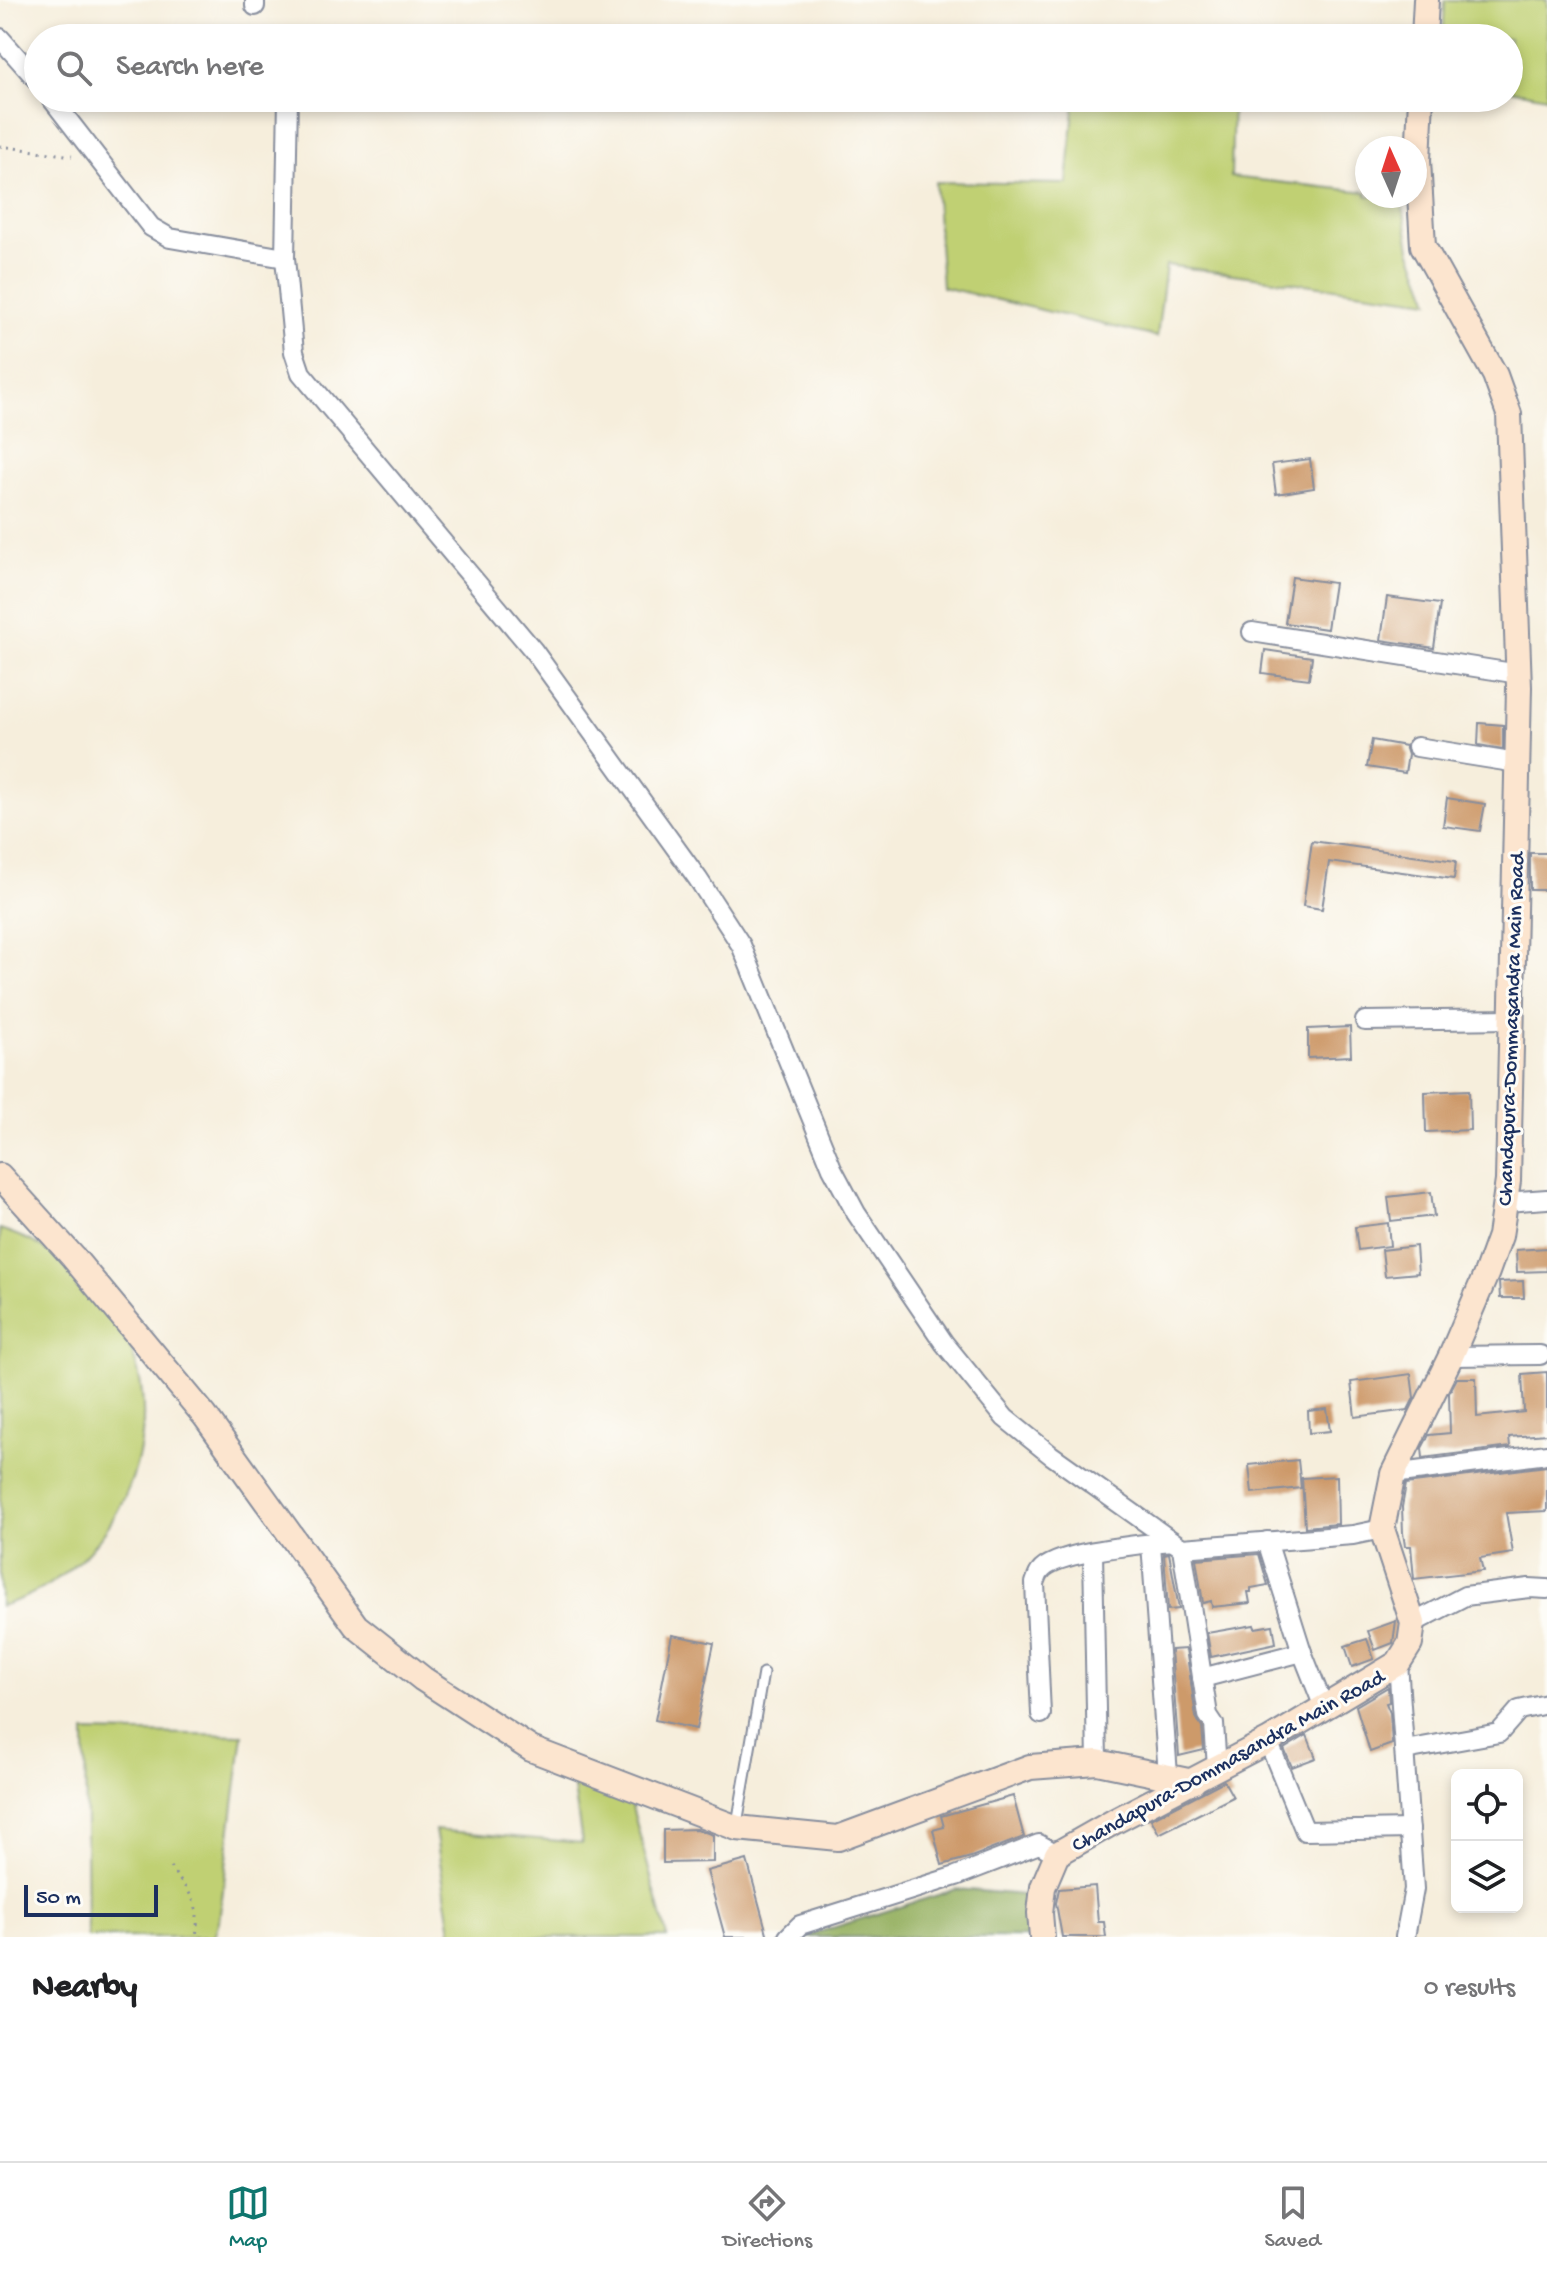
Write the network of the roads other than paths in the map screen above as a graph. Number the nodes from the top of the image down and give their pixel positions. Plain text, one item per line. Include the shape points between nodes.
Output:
1 (1426, 0) edge
2 (1425, 24) edge
3 (0, 38) edge
4 (24, 65) edge
5 (62, 112) edge
6 (288, 112) edge
7 (1420, 112) edge
8 (285, 258) junction
9 (1252, 632) dead end
10 (1519, 674) junction
11 (1417, 747) dead end
12 (1517, 763) junction
13 (1511, 1019) junction
14 (1365, 1021) dead end
15 (0, 1176) edge
16 (1547, 1199) edge
17 (1505, 1202) junction
18 (1540, 1355) dead end
19 (1451, 1356) junction
20 (1547, 1454) edge
21 (1393, 1474) junction
22 (1382, 1529) junction
23 (1267, 1541) junction
24 (1151, 1544) junction
25 (1177, 1545) junction
26 (1093, 1552) junction
27 (1547, 1589) edge
28 (1413, 1623) junction
29 (1302, 1652) junction
30 (1398, 1663) junction
31 (763, 1673) dead end
32 (1202, 1678) junction
33 (1547, 1704) edge
34 (1323, 1705) junction
35 (1041, 1714) dead end
36 (1268, 1741) junction
37 (1405, 1750) junction
38 (1097, 1762) junction
39 (1217, 1768) junction
40 (1168, 1775) junction
41 (1193, 1782) junction
42 (737, 1828) junction
43 (1410, 1829) junction
44 (1057, 1854) junction
45 (1400, 1936) edge
46 (788, 1937) edge
47 (1042, 1937) edge

1 - 2 main road
3 - 4 street
5 - 8 street via 151,227 170,238
6 - 8 street
7 - 10 main road, Chandapura-Dommasandra Main Road via 1423,246 1495,375 1509,414
8 - 25 street via 294,352 301,373 533,650 698,879 741,945 832,1168 856,1213 944,1343 1005,1418
9 - 10 street
10 - 12 main road, Chandapura-Dommasandra Main Road
11 - 12 street
12 - 13 main road, Chandapura-Dommasandra Main Road
13 - 14 street
13 - 17 main road, Chandapura-Dommasandra Main Road
15 - 42 main road via 205,1416 356,1626 423,1679 531,1749
16 - 17 street
17 - 19 main road, Chandapura-Dommasandra Main Road via 1496,1248
18 - 19 street
19 - 21 main road, Chandapura-Dommasandra Main Road
20 - 21 street
21 - 22 main road, Chandapura-Dommasandra Main Road
22 - 23 street
22 - 28 main road, Chandapura-Dommasandra Main Road
23 - 25 street
23 - 29 street
24 - 25 street
24 - 26 street
24 - 40 street
25 - 32 street
26 - 35 street via 1051,1563 1035,1583
26 - 38 street
27 - 28 street via 1465,1596
28 - 30 main road, Chandapura-Dommasandra Main Road via 1410,1644
29 - 32 street
29 - 34 street
30 - 34 main road, Chandapura-Dommasandra Main Road
30 - 37 street
31 - 42 lane
32 - 39 street via 1214,1724
33 - 37 street via 1519,1710 1499,1733
34 - 36 main road, Chandapura-Dommasandra Main Road
36 - 39 main road, Chandapura-Dommasandra Main Road
36 - 43 street via 1305,1831
37 - 43 street
38 - 40 main road
38 - 42 main road via 1030,1767 838,1838
39 - 41 main road, Chandapura-Dommasandra Main Road
40 - 41 main road
41 - 44 main road, Chandapura-Dommasandra Main Road
43 - 45 street via 1414,1889
44 - 46 street via 1039,1844 800,1925
44 - 47 main road, Chandapura-Dommasandra Main Road via 1043,1887

